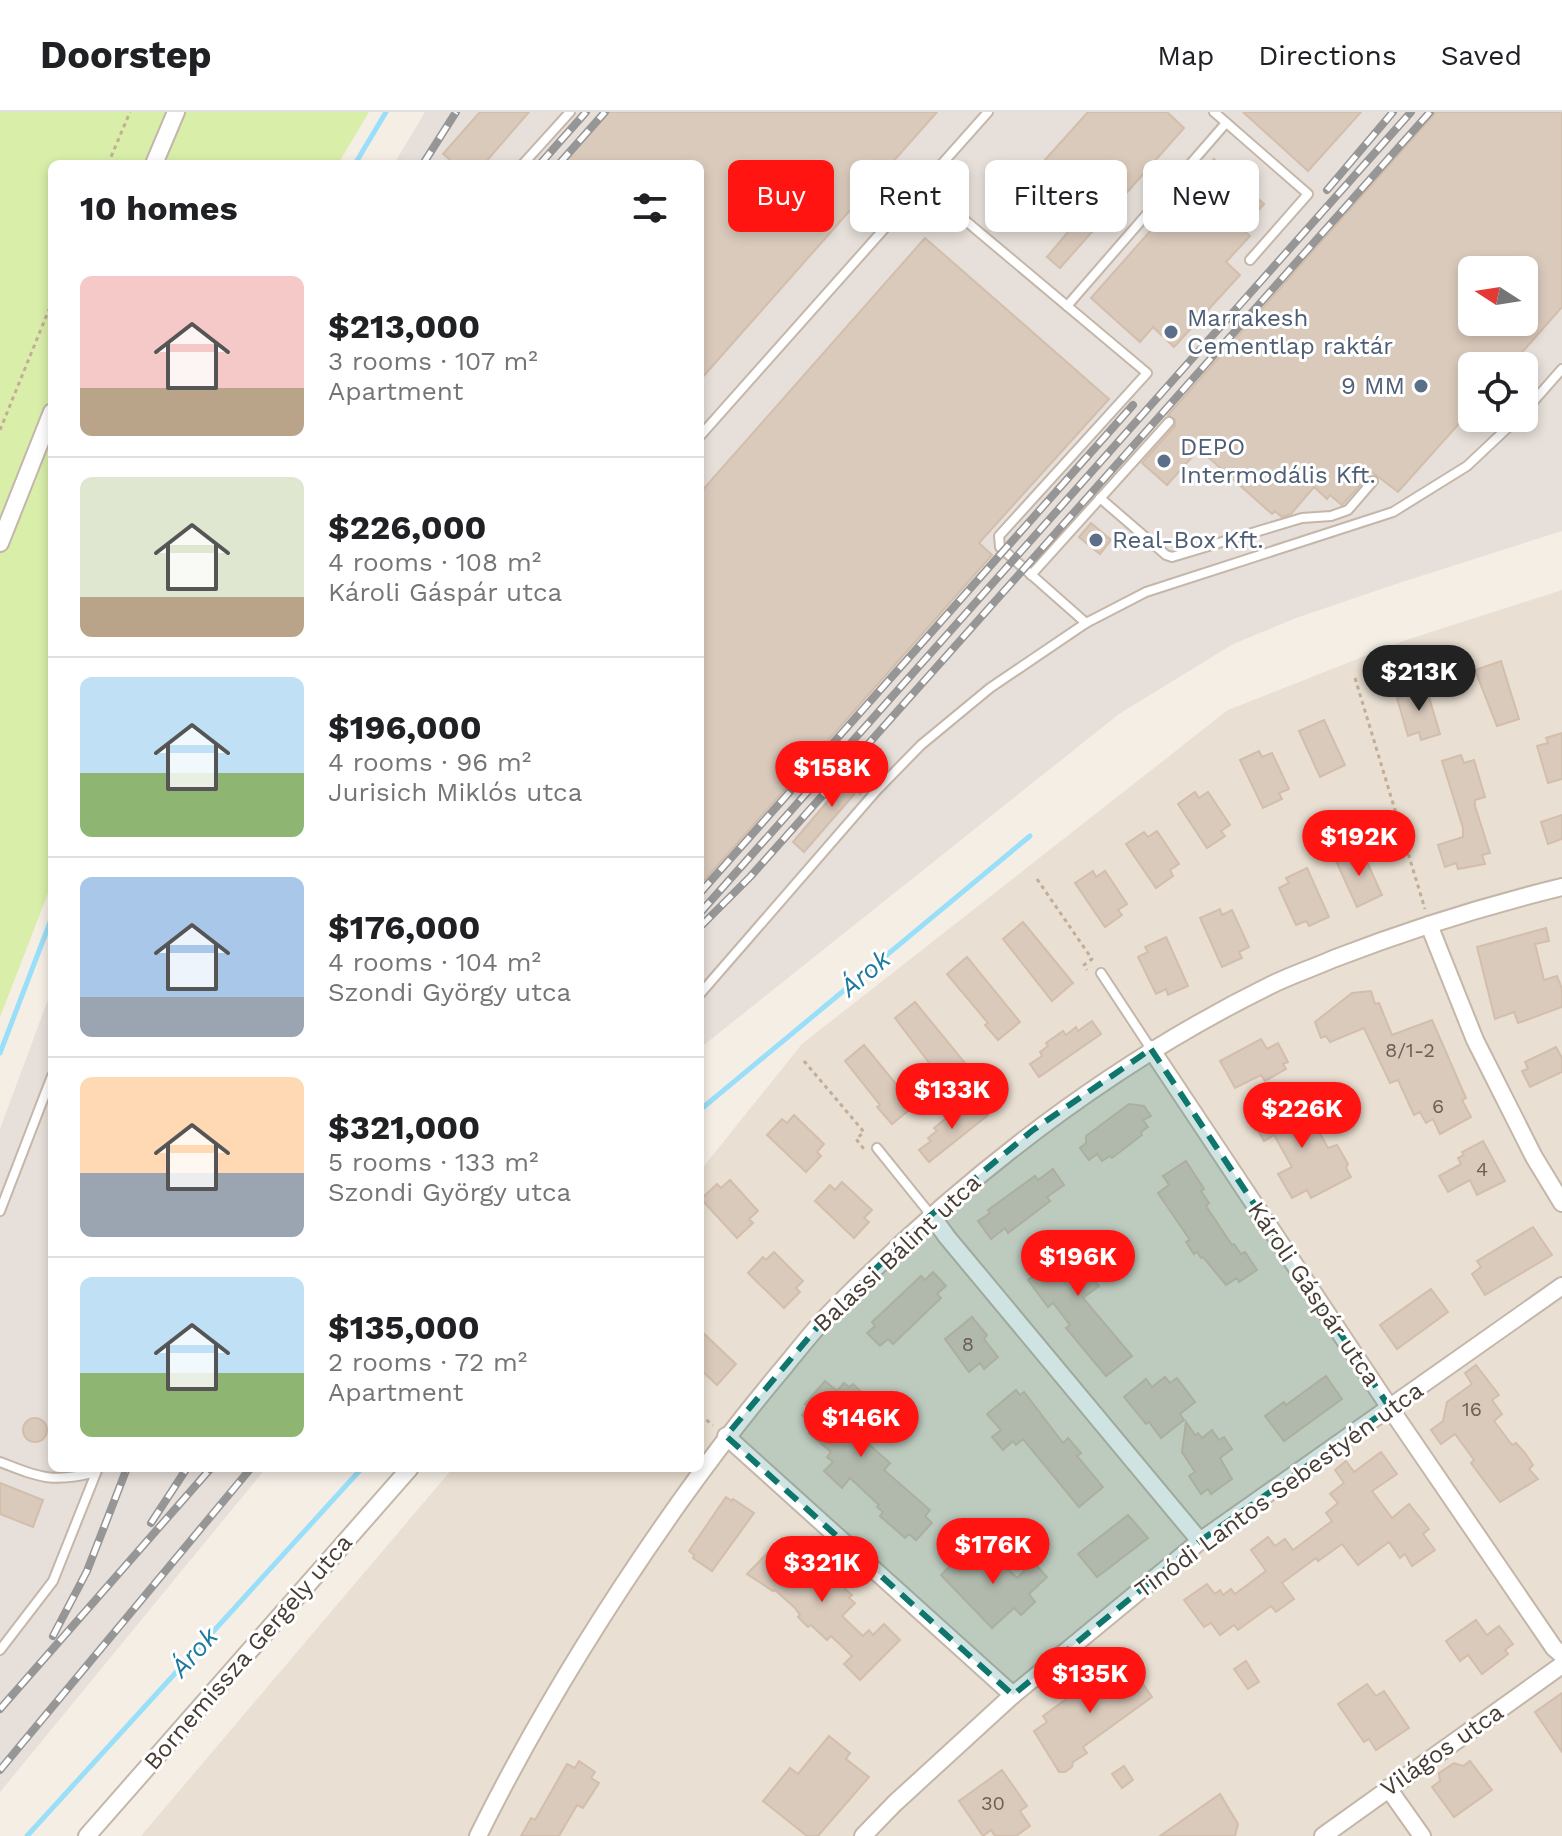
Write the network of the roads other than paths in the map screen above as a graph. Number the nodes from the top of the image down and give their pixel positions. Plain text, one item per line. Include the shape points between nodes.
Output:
1 (176, 112) edge
2 (570, 112) edge
3 (988, 112) edge
4 (1214, 112) edge
5 (1226, 123) junction
6 (156, 160) edge
7 (527, 160) edge
8 (945, 160) edge
9 (969, 224) edge
10 (881, 232) edge
11 (1250, 260) dead end
12 (1067, 306) junction
13 (1562, 369) edge
14 (1538, 396) edge
15 (48, 422) edge
16 (1169, 422) dead end
17 (704, 431) edge
18 (1503, 432) edge
19 (1373, 481) dead end
20 (1100, 498) junction
21 (0, 543) edge
22 (1031, 575) junction
23 (1086, 623) junction
24 (1562, 887) edge
25 (1429, 925) junction
26 (1101, 973) dead end
27 (704, 989) edge
28 (1151, 1049) junction
29 (48, 1086) edge
30 (877, 1148) dead end
31 (1562, 1203) edge
32 (0, 1211) edge
33 (931, 1215) junction
34 (1562, 1286) edge
35 (1390, 1408) junction
36 (726, 1436) junction
37 (0, 1462) edge
38 (704, 1467) edge
39 (91, 1472) edge
40 (96, 1472) edge
41 (406, 1472) edge
42 (701, 1472) edge
43 (1200, 1541) junction
44 (0, 1650) edge
45 (1562, 1655) edge
46 (1562, 1665) edge
47 (1013, 1695) junction
48 (1388, 1788) junction
49 (87, 1836) edge
50 (478, 1836) edge
51 (863, 1836) edge
52 (1323, 1836) edge
53 (1422, 1836) edge

1 - 6 street
2 - 7 lane
3 - 8 lane
4 - 5 lane
5 - 11 lane via 1308,194
5 - 12 lane
9 - 12 lane
10 - 17 lane
12 - 22 lane via 1147,373 999,536 1000,547
13 - 14 lane
15 - 21 street
16 - 20 lane
18 - 23 lane via 1467,466 1393,512 1146,592
19 - 20 lane via 1348,510 1302,518 1172,557
20 - 22 lane
22 - 23 lane
23 - 27 lane via 990,688 921,745
24 - 25 street, Balassi Bálint utca
25 - 28 street, Balassi Bálint utca via 1274,983
25 - 31 street via 1475,1040
26 - 28 lane
28 - 33 street, Balassi Bálint utca via 1033,1130
28 - 35 street, Károli Gáspár utca
29 - 32 lane
30 - 33 lane
33 - 36 street, Balassi Bálint utca via 826,1317
33 - 43 street
34 - 35 street, Tinódi Lantos Sebestyén utca
35 - 43 street, Tinódi Lantos Sebestyén utca
35 - 45 street, Károli Gáspár utca
36 - 38 street, Balassi Bálint utca
36 - 47 street
37 - 39 lane via 42,1478 66,1480
40 - 44 lane via 53,1581
41 - 49 street, Bornemissza Gergely utca
42 - 50 street, Balassi Bálint utca via 616,1593 516,1759
43 - 47 street, Tinódi Lantos Sebestyén utca
46 - 48 street, Világos utca
47 - 51 street, Tinódi Lantos Sebestyén utca
48 - 52 street, Világos utca
48 - 53 street

